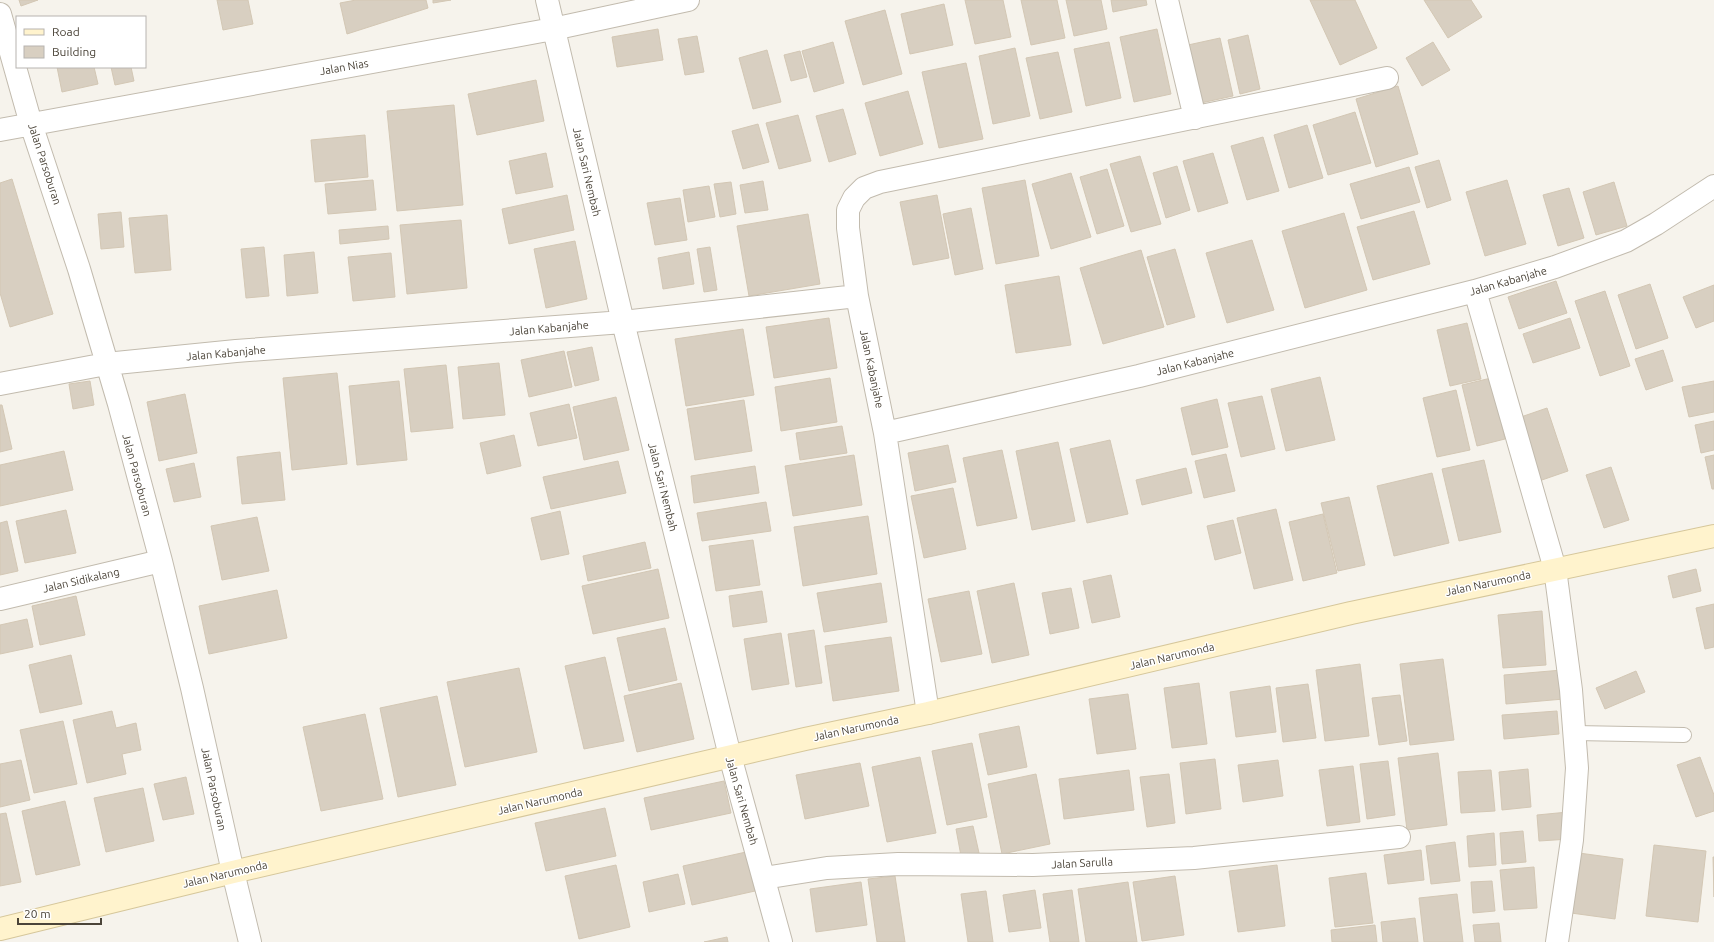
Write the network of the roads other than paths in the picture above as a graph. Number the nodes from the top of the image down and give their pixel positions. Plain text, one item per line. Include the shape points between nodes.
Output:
1 (547, 0) edge
2 (688, 0) edge
3 (1167, 0) edge
4 (0, 14) edge
5 (553, 29) junction
6 (1387, 78) dead end
7 (1195, 118) junction
8 (31, 124) junction
9 (0, 130) edge
10 (1714, 186) edge
11 (1475, 291) junction
12 (857, 296) junction
13 (623, 322) junction
14 (106, 364) junction
15 (0, 384) edge
16 (885, 434) junction
17 (1714, 536) edge
18 (161, 561) junction
19 (1555, 569) junction
20 (0, 599) edge
21 (928, 713) junction
22 (1575, 733) junction
23 (1684, 735) dead end
24 (730, 756) junction
25 (1399, 837) dead end
26 (232, 872) junction
27 (764, 878) junction
28 (0, 929) edge
29 (250, 942) edge
30 (781, 942) edge
31 (1557, 942) edge

1 - 5 street, Jalan Sari Nembah
2 - 5 street, Jalan Nias
3 - 7 street
4 - 8 street, Jalan Parsoburan
5 - 8 street, Jalan Nias
5 - 13 street, Jalan Sari Nembah
6 - 7 street
7 - 12 street via 880,182 864,188 854,198 848,210
8 - 9 street, Jalan Nias
8 - 14 street, Jalan Parsoburan via 79,269
10 - 11 street, Jalan Kabanjahe via 1626,241 1555,267
11 - 16 street, Jalan Kabanjahe via 1139,376
11 - 19 street
12 - 13 street, Jalan Kabanjahe
12 - 16 street, Jalan Kabanjahe
13 - 14 street, Jalan Kabanjahe via 236,351
13 - 24 street, Jalan Sari Nembah
14 - 15 street, Jalan Kabanjahe
14 - 18 street, Jalan Parsoburan
16 - 21 street
17 - 19 street, Jalan Narumonda
18 - 20 street, Jalan Sidikalang
18 - 26 street, Jalan Parsoburan
19 - 21 street, Jalan Narumonda via 1351,613
19 - 22 street
21 - 24 street, Jalan Narumonda
22 - 23 lane
22 - 31 street via 1577,768 1572,840
24 - 26 street, Jalan Narumonda
24 - 27 street, Jalan Sari Nembah
25 - 27 street, Jalan Sarulla via 1194,858 1033,866 898,864 827,868
26 - 28 street, Jalan Narumonda
26 - 29 street, Jalan Parsoburan
27 - 30 street, Jalan Sari Nembah

